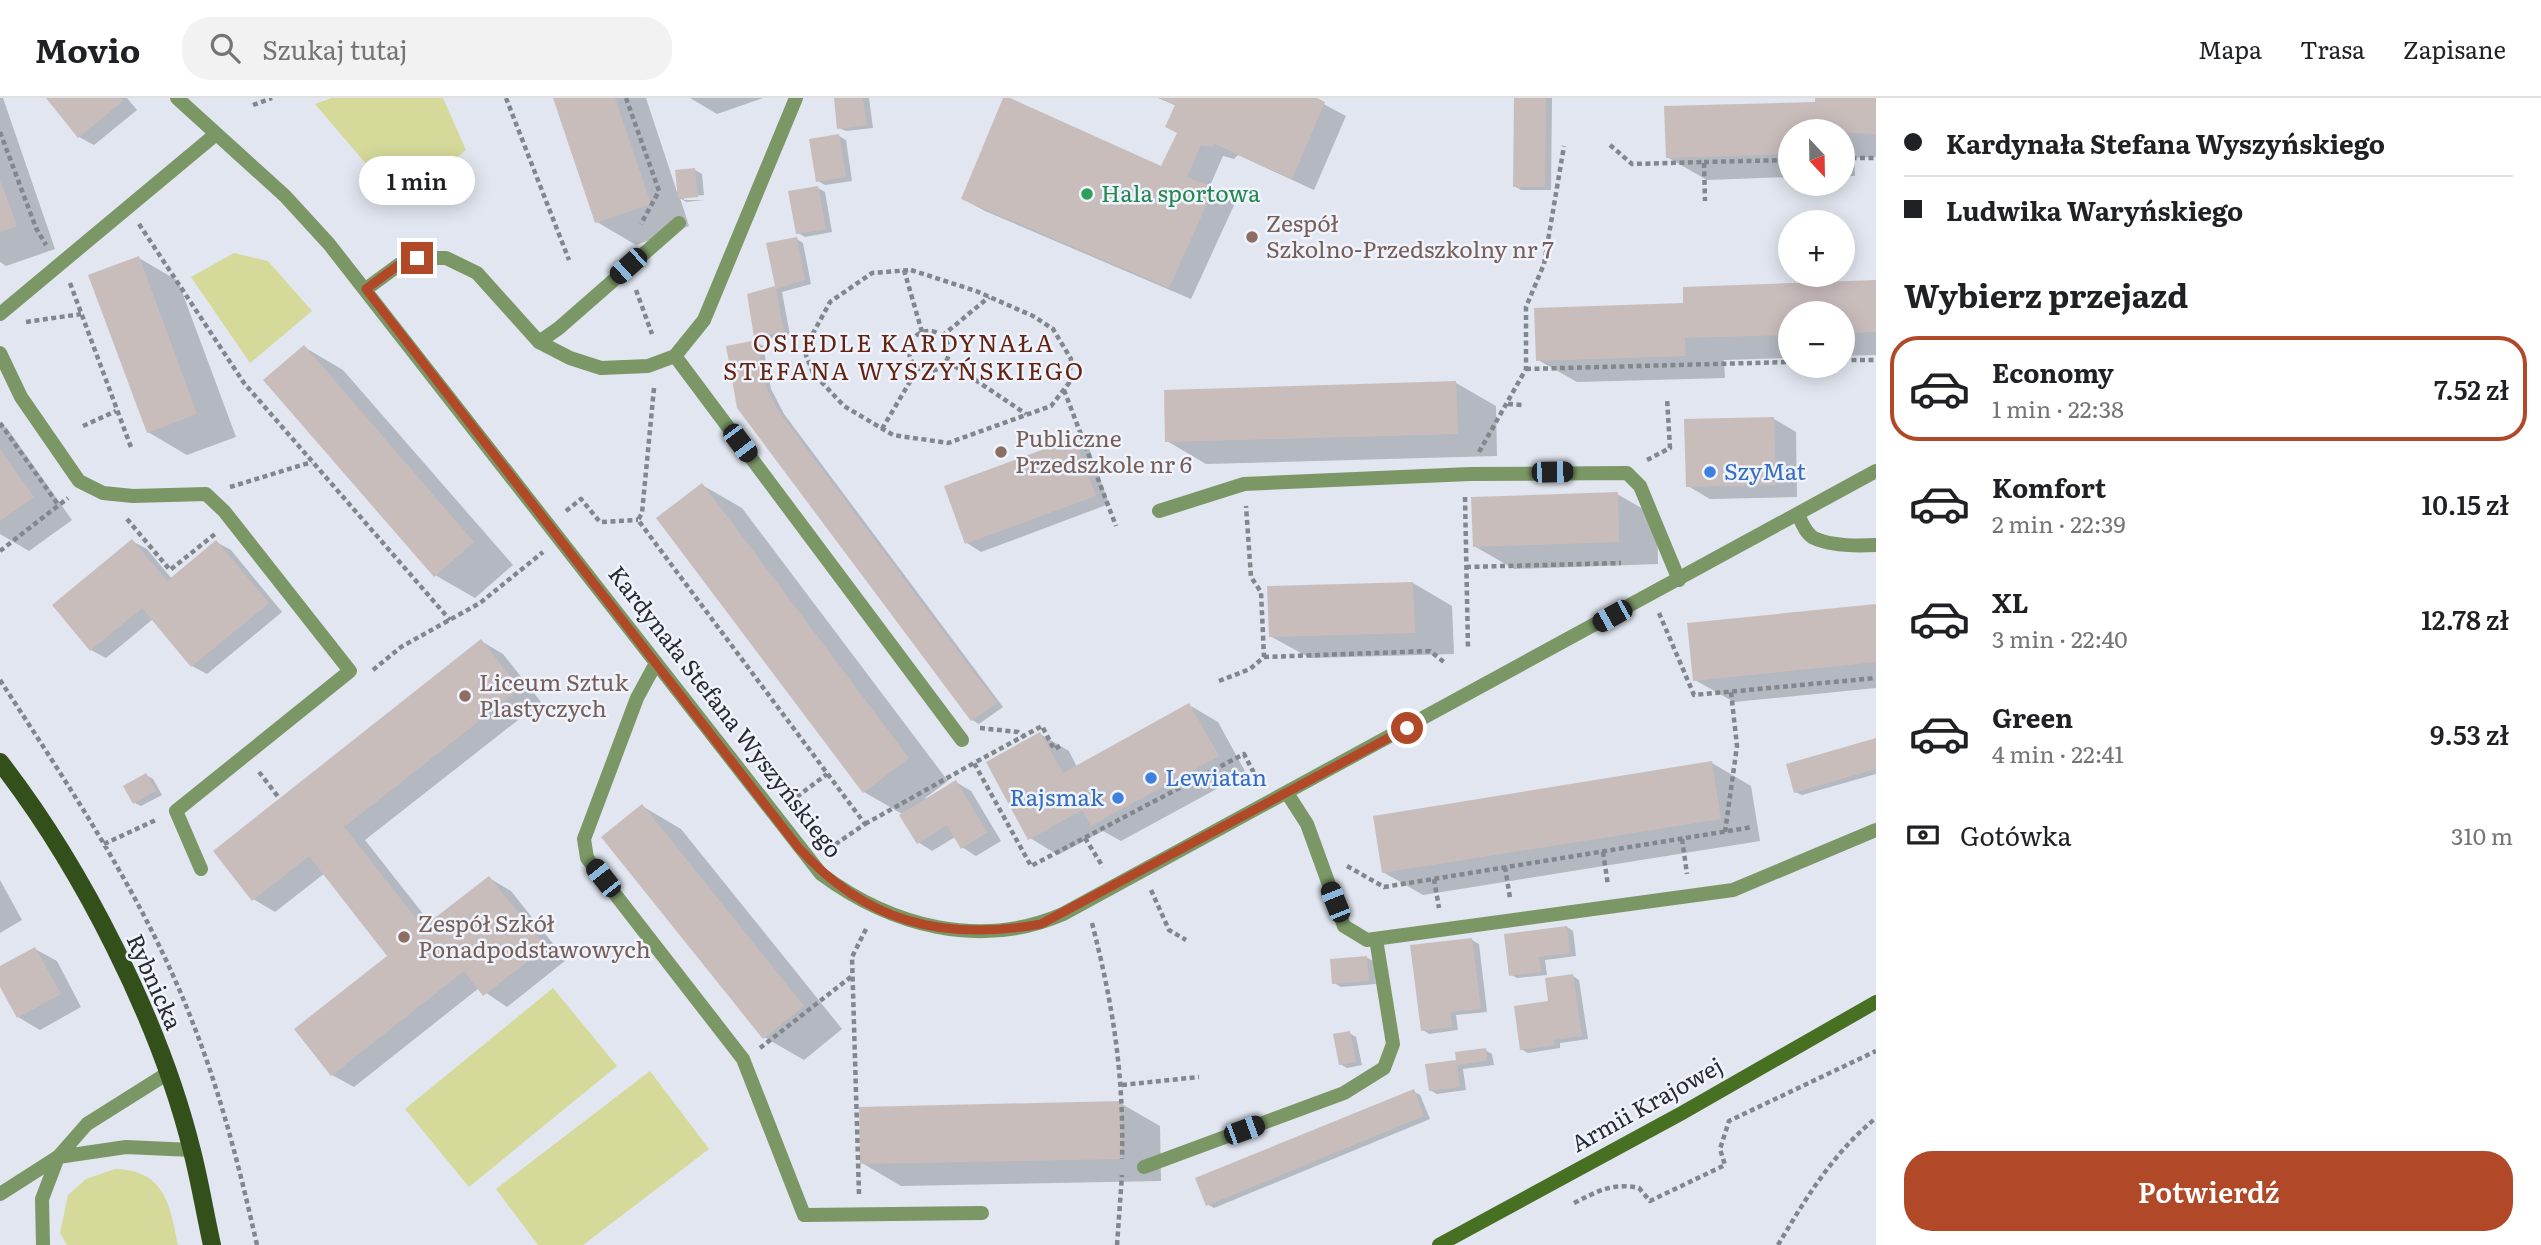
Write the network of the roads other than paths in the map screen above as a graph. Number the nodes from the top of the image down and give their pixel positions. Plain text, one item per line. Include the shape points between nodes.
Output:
1 (177, 98) edge
2 (796, 98) edge
3 (216, 134) junction
4 (678, 223) dead end
5 (366, 289) junction
6 (0, 314) edge
7 (539, 342) junction
8 (0, 353) edge
9 (675, 356) junction
10 (1876, 471) edge
11 (1159, 511) dead end
12 (1798, 515) junction
13 (1876, 545) edge
14 (1679, 580) junction
15 (656, 663) junction
16 (962, 740) dead end
17 (0, 762) edge
18 (1287, 793) junction
19 (1876, 830) edge
20 (201, 869) dead end
21 (1376, 939) junction
22 (1876, 1002) edge
23 (168, 1073) junction
24 (192, 1150) junction
25 (58, 1157) junction
26 (1144, 1167) dead end
27 (0, 1194) edge
28 (982, 1213) dead end
29 (43, 1245) edge
30 (212, 1245) edge
31 (1439, 1245) edge

1 - 3 street, Kardynała Stefana Wyszyńskiego
2 - 9 street via 704,320
3 - 5 street, Kardynała Stefana Wyszyńskiego via 285,196
3 - 6 street
4 - 7 street
5 - 7 street via 400,264 417,258 446,258 477,272
5 - 15 street, Kardynała Stefana Wyszyńskiego
7 - 9 street via 601,368 648,366
8 - 20 street via 21,397 79,481 103,494 206,494 224,510 350,671 176,811
9 - 16 street
10 - 12 street, Kardynała Stefana Wyszyńskiego
11 - 14 street via 1244,484 1470,474 1627,473 1640,485
12 - 13 street via 1806,532 1815,538
12 - 14 street, Kardynała Stefana Wyszyńskiego
14 - 18 street, Kardynała Stefana Wyszyńskiego
15 - 18 street, Kardynała Stefana Wyszyńskiego via 821,874 888,915 926,926 968,931 1041,924
15 - 28 street via 637,698 584,839 587,858 743,1059 804,1215
17 - 23 main road, Rybnicka via 44,824 96,913
18 - 21 street via 1307,824 1344,926 1367,940
19 - 21 street via 1733,890
21 - 26 street via 1393,1044 1384,1068 1344,1093
22 - 31 main road, Armii Krajowej
23 - 24 main road, Rybnicka
23 - 25 street via 87,1124
24 - 25 street via 126,1147
24 - 30 main road, Rybnicka
25 - 27 street
25 - 29 street via 42,1199

